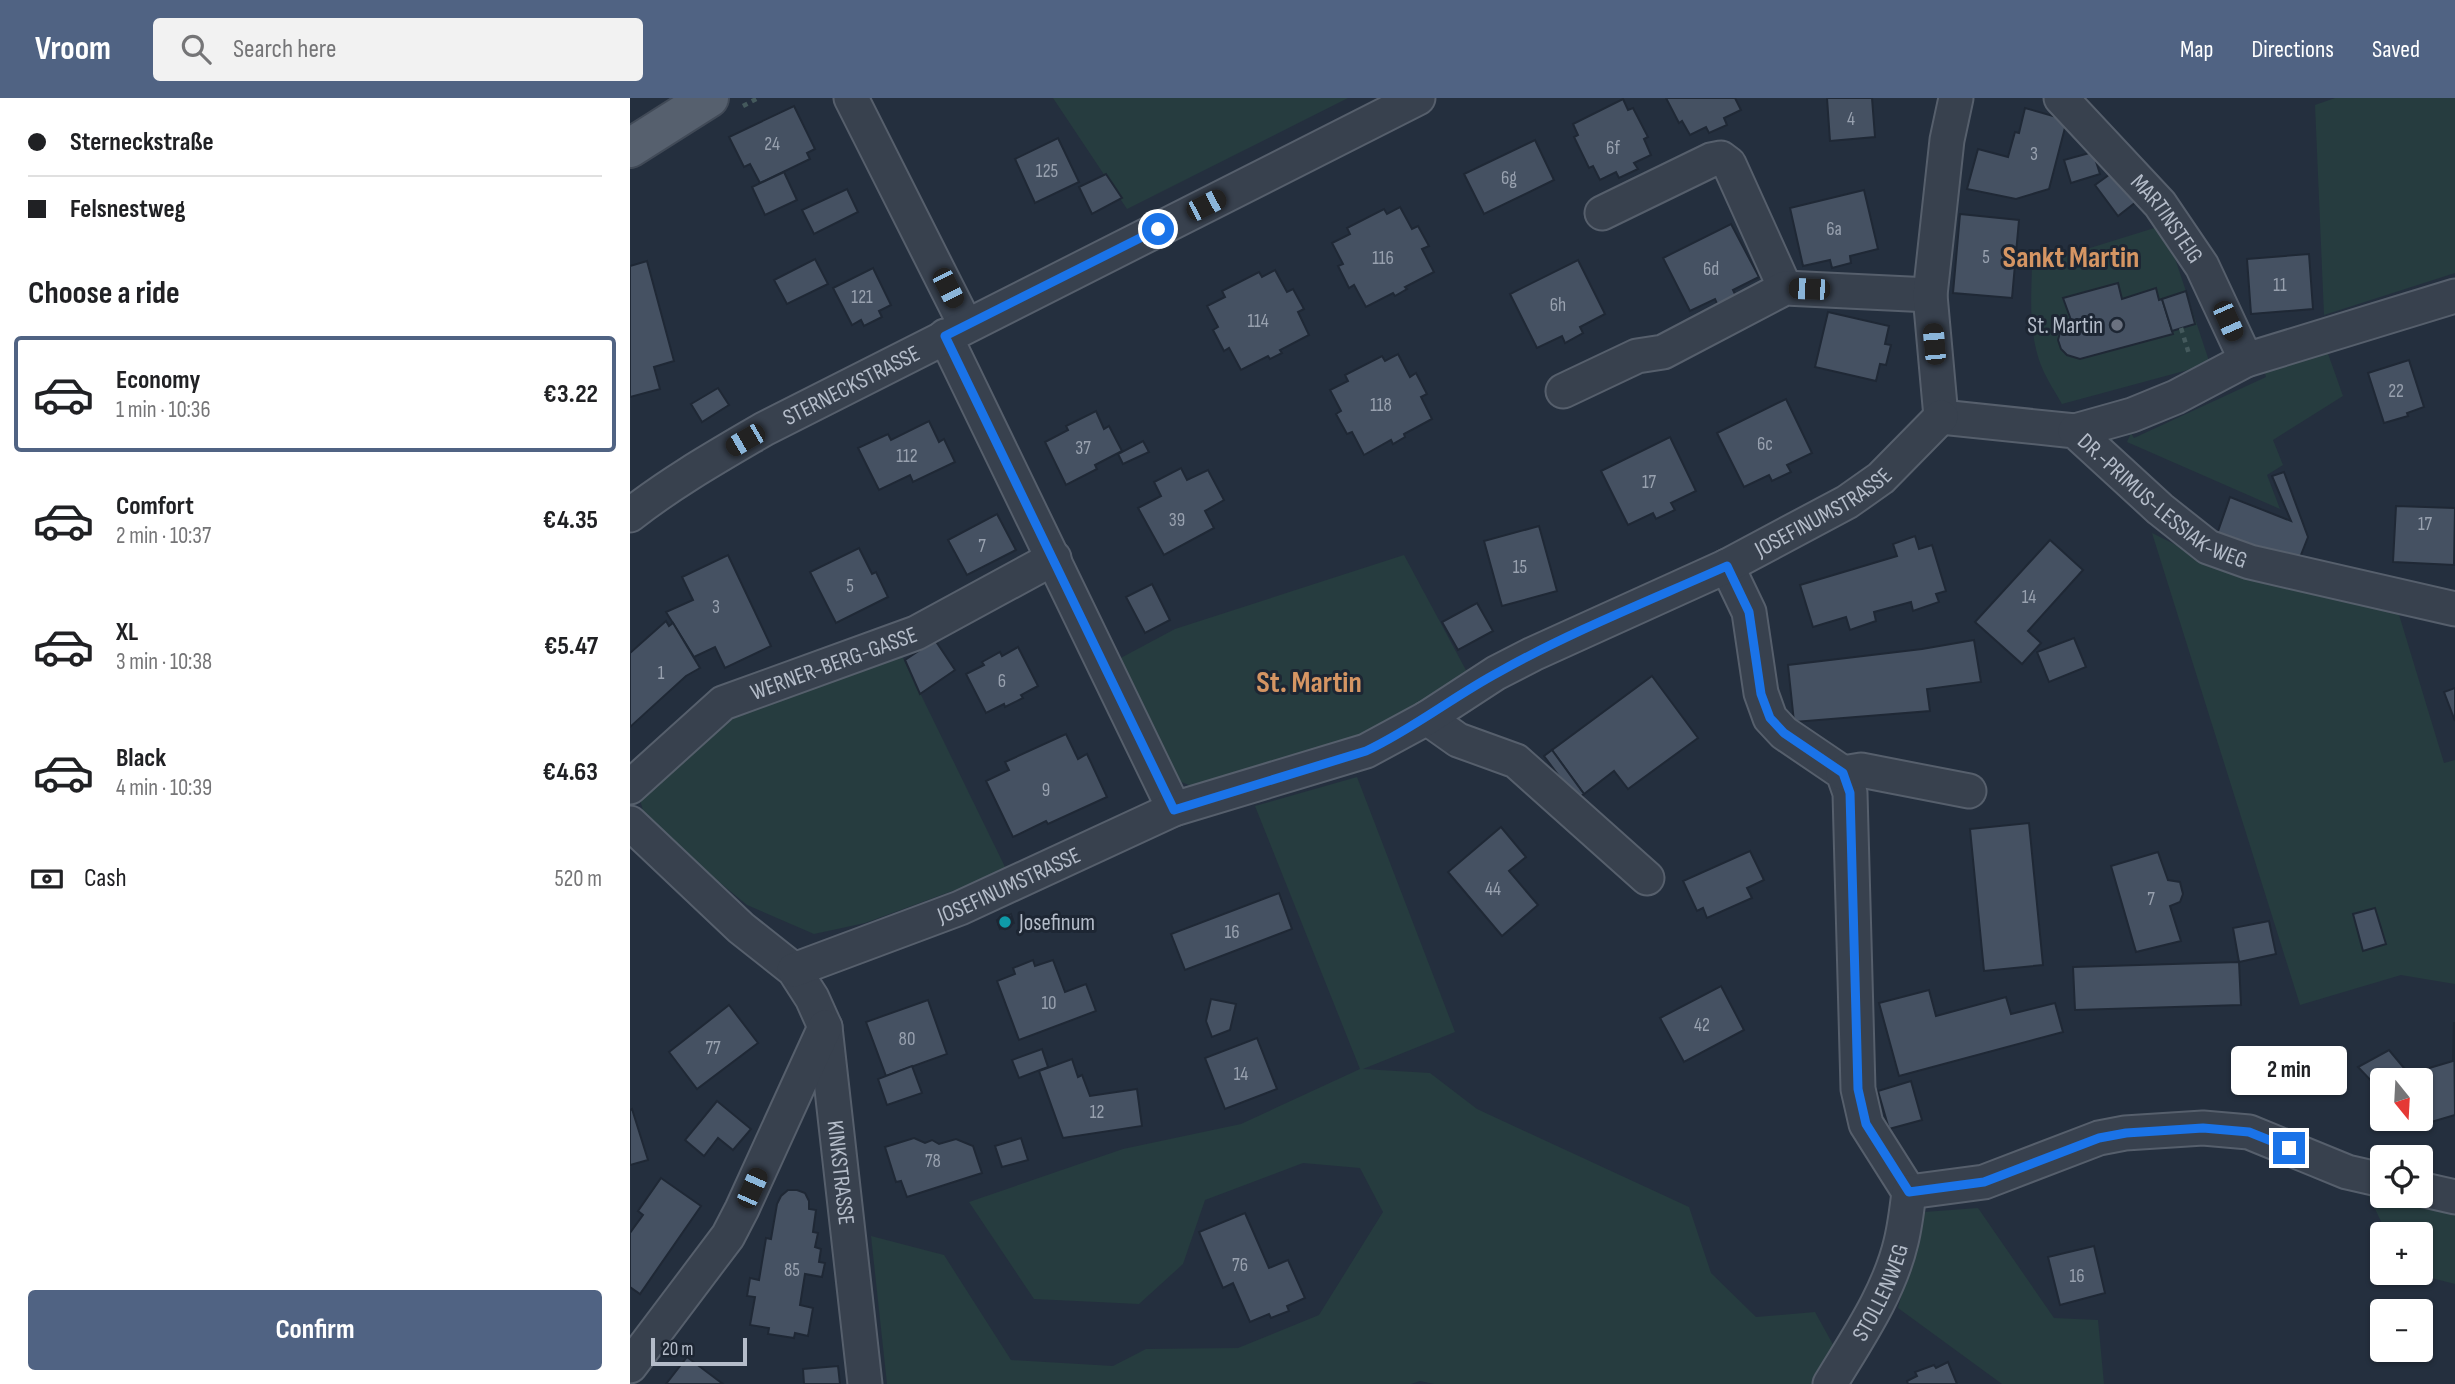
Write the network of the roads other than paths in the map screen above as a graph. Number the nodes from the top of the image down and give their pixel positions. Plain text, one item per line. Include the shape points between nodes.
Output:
1 (709, 98) edge
2 (851, 98) edge
3 (1418, 98) edge
4 (1956, 98) edge
5 (2061, 98) edge
6 (630, 148) edge
7 (1602, 214) dead end
8 (1785, 288) junction
9 (1930, 295) junction
10 (2455, 296) edge
11 (956, 331) junction
12 (2246, 360) junction
13 (1563, 391) dead end
14 (1941, 417) junction
15 (2075, 431) junction
16 (630, 515) edge
17 (1054, 558) junction
18 (1727, 566) junction
19 (2455, 609) edge
20 (1427, 718) junction
21 (1843, 773) junction
22 (630, 788) edge
23 (1969, 790) dead end
24 (1174, 810) junction
25 (630, 823) edge
26 (1647, 878) dead end
27 (794, 970) junction
28 (825, 1027) junction
29 (2370, 1177) edge
30 (1909, 1192) junction
31 (2433, 1192) edge
32 (2455, 1197) edge
33 (630, 1366) edge
34 (865, 1384) edge
35 (1830, 1384) edge

1 - 6 main road
2 - 11 street
3 - 11 street, STERNECKSTRASSE
4 - 9 street
5 - 12 street, MARTINSTEIG via 2160,204 2202,266
7 - 8 street via 1721,158 1729,164
8 - 9 street
8 - 13 street via 1663,352 1637,356
9 - 14 street
10 - 12 street
11 - 16 street, STERNECKSTRASSE via 764,429
11 - 17 street
12 - 15 street via 2143,411
14 - 15 street, DR.-PRIMUS-LESSIAK-WEG
14 - 18 street, JOSEFINUMSTRASSE via 1881,478 1847,502
15 - 19 street, DR.-PRIMUS-LESSIAK-WEG via 2208,547 2250,562
17 - 22 street, WERNER-BERG-GASSE via 916,633 723,703
17 - 24 street
18 - 20 street, JOSEFINUMSTRASSE via 1533,654
18 - 21 street via 1749,612 1761,694 1770,718 1784,733
20 - 24 street, JOSEFINUMSTRASSE via 1366,751
20 - 26 street via 1458,740 1516,761
21 - 23 street via 1861,771
21 - 30 street via 1850,793 1858,1089 1866,1124
24 - 27 street, JOSEFINUMSTRASSE via 960,908
25 - 27 street via 741,929
27 - 28 street, KINKSTRASSE
28 - 33 street via 728,1236
28 - 34 street, KINKSTRASSE
29 - 30 street via 2249,1132 2203,1128 2099,1138 1984,1182
30 - 35 street, STOLLENWEG via 1901,1242 1888,1282
31 - 32 street

